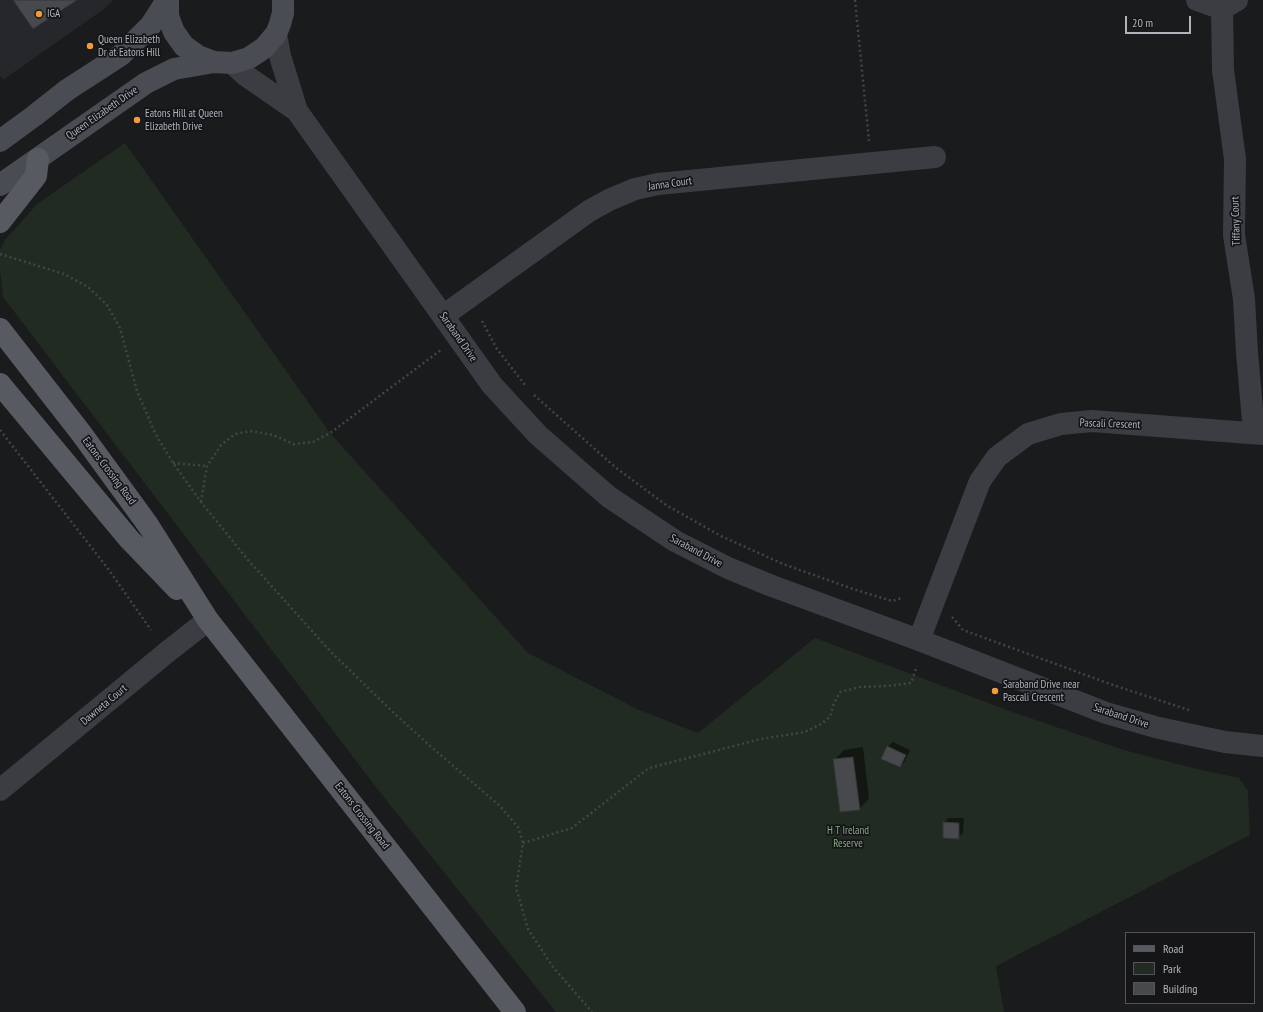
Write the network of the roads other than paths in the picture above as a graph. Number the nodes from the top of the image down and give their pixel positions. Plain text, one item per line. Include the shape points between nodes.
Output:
1 (167, 0) edge
2 (1197, 0) edge
3 (285, 4) edge
4 (1229, 4) edge
5 (276, 34) junction
6 (223, 62) junction
7 (298, 111) junction
8 (0, 141) edge
9 (935, 157) dead end
10 (38, 159) junction
11 (0, 185) edge
12 (0, 222) edge
13 (443, 316) junction
14 (0, 329) edge
15 (0, 384) edge
16 (1258, 434) edge
17 (208, 620) junction
18 (919, 640) junction
19 (1263, 746) edge
20 (0, 790) edge
21 (515, 1012) edge

1 - 6 street via 168,16 174,32 184,46 198,56
1 - 8 street via 151,25 121,55 67,90
2 - 4 street, Tiffany Court
3 - 5 street
4 - 16 street, Tiffany Court via 1223,70 1235,159 1234,235 1244,299 1246,352
5 - 6 street, Queen Elizabeth Drive via 264,48 249,58
5 - 7 street, Saraband Drive via 280,56
6 - 7 street, Saraband Drive
6 - 10 street, Queen Elizabeth Drive via 174,69 156,77
7 - 13 street, Saraband Drive
9 - 13 street, Janna Court via 658,184 635,189 589,211
10 - 11 street, Queen Elizabeth Drive
10 - 12 main road via 36,176
13 - 18 street, Saraband Drive via 492,385 538,435 609,497 675,541 728,568
14 - 17 main road, Eatons Crossing Road via 148,524
15 - 17 main road, Eatons Crossing Road via 129,539
16 - 18 street, Pascali Crescent via 1092,421 1061,424 1028,434 997,457 980,481
17 - 20 street, Dawneta Court
17 - 21 main road, Eatons Crossing Road
18 - 19 street, Saraband Drive via 1114,715 1210,739

